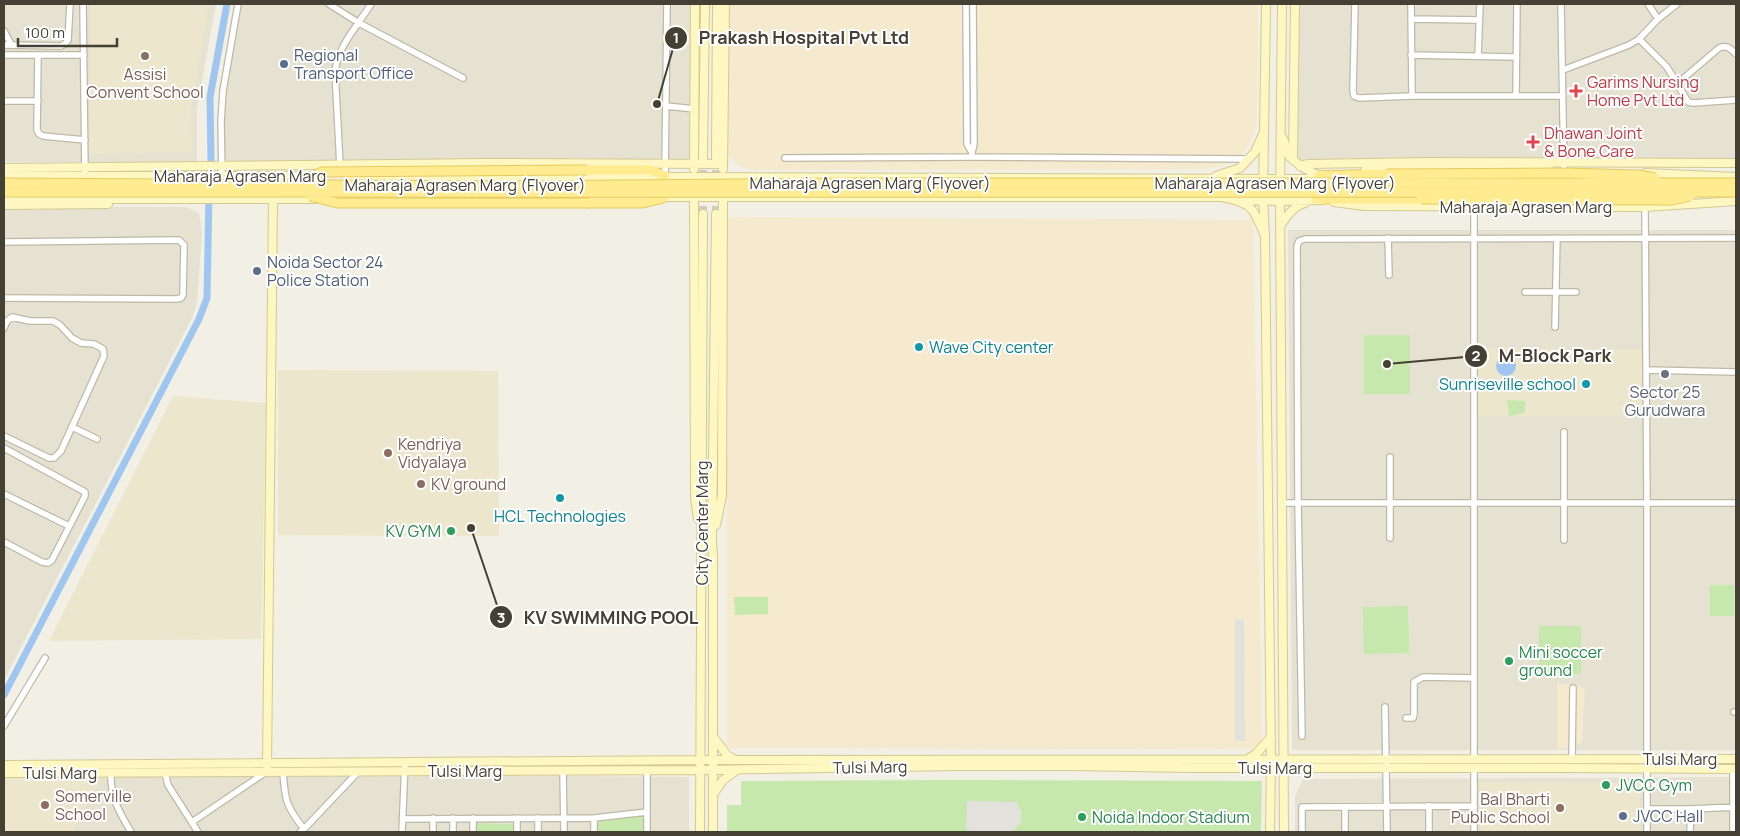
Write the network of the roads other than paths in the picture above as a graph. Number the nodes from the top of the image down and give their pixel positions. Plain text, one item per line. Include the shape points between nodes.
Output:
1 (70, 4) edge
2 (83, 4) edge
3 (238, 4) edge
4 (328, 4) edge
5 (371, 4) edge
6 (667, 4) edge
7 (695, 4) edge
8 (705, 4) edge
9 (717, 4) edge
10 (725, 4) edge
11 (966, 4) edge
12 (973, 4) edge
13 (1266, 4) edge
14 (1282, 4) edge
15 (1295, 4) edge
16 (1354, 4) edge
17 (1411, 4) edge
18 (1480, 4) edge
19 (1518, 4) edge
20 (1562, 4) edge
21 (1648, 4) edge
22 (1677, 4) edge
23 (1658, 19) junction
24 (1411, 20) junction
25 (1479, 20) junction
26 (359, 23) junction
27 (4, 31) edge
28 (1639, 39) junction
29 (11, 44) junction
30 (4, 45) edge
31 (1736, 54) edge
32 (4, 55) edge
33 (38, 55) junction
34 (84, 55) junction
35 (1411, 56) junction
36 (1478, 56) junction
37 (1516, 57) junction
38 (1563, 70) junction
39 (463, 78) dead end
40 (1678, 83) junction
41 (1412, 96) junction
42 (1516, 96) junction
43 (1563, 96) junction
44 (1736, 100) edge
45 (4, 101) edge
46 (38, 101) junction
47 (666, 106) junction
48 (695, 109) junction
49 (1281, 129) junction
50 (1265, 130) junction
51 (85, 140) junction
52 (971, 154) junction
53 (703, 158) tunnel mouth
54 (716, 158) tunnel mouth
55 (785, 158) dead end
56 (1249, 159) junction
57 (1293, 160) junction
58 (1736, 163) edge
59 (666, 164) junction
60 (694, 164) junction
61 (724, 164) junction
62 (340, 165) junction
63 (222, 166) junction
64 (1300, 166) junction
65 (1564, 166) junction
66 (86, 167) junction
67 (4, 168) edge
68 (1264, 170) junction
69 (1280, 174) junction
70 (4, 176) edge
71 (37, 176) junction
72 (85, 176) junction
73 (222, 176) junction
74 (340, 176) junction
75 (571, 176) junction
76 (666, 176) junction
77 (694, 176) junction
78 (723, 176) junction
79 (1319, 176) junction
80 (925, 177) junction
81 (1736, 177) edge
82 (1212, 178) junction
83 (1264, 178) junction
84 (1674, 182) junction
85 (4, 183) edge
86 (1736, 183) edge
87 (297, 189) junction
88 (4, 192) edge
89 (1707, 192) junction
90 (1736, 192) edge
91 (573, 197) junction
92 (663, 198) junction
93 (694, 198) junction
94 (723, 198) junction
95 (927, 198) junction
96 (4, 199) edge
97 (37, 199) junction
98 (182, 199) junction
99 (273, 199) junction
100 (1316, 199) junction
101 (1235, 200) junction
102 (1263, 200) junction
103 (1280, 201) junction
104 (1736, 201) edge
105 (4, 205) edge
106 (1474, 207) junction
107 (1564, 207) junction
108 (1645, 207) junction
109 (703, 214) tunnel mouth
110 (716, 214) tunnel mouth
111 (1280, 226) junction
112 (1265, 236) junction
113 (1388, 238) junction
114 (1474, 238) junction
115 (1557, 238) junction
116 (1645, 238) junction
117 (1736, 238) edge
118 (4, 242) edge
119 (1389, 275) dead end
120 (1525, 292) dead end
121 (1556, 292) junction
122 (1576, 292) dead end
123 (4, 298) edge
124 (1555, 327) dead end
125 (4, 328) edge
126 (1646, 370) junction
127 (1736, 372) edge
128 (72, 427) junction
129 (1564, 432) dead end
130 (4, 436) edge
131 (97, 439) dead end
132 (4, 448) edge
133 (1390, 457) dead end
134 (4, 494) edge
135 (1284, 503) junction
136 (1296, 503) junction
137 (1390, 503) junction
138 (1474, 503) junction
139 (1564, 503) junction
140 (1647, 503) junction
141 (1736, 503) edge
142 (69, 526) junction
143 (1390, 538) dead end
144 (1564, 540) dead end
145 (4, 542) edge
146 (702, 544) junction
147 (712, 544) junction
148 (45, 658) dead end
149 (1474, 678) junction
150 (1573, 688) dead end
151 (1385, 707) dead end
152 (1406, 718) dead end
153 (4, 726) edge
154 (1302, 736) dead end
155 (1271, 737) junction
156 (714, 738) junction
157 (701, 745) junction
158 (1387, 758) junction
159 (1474, 758) junction
160 (1736, 758) edge
161 (1284, 759) junction
162 (1647, 759) junction
163 (682, 760) junction
164 (701, 760) junction
165 (713, 760) junction
166 (735, 760) junction
167 (1246, 760) junction
168 (1572, 760) junction
169 (405, 762) junction
170 (267, 763) junction
171 (957, 763) junction
172 (1271, 764) junction
173 (4, 765) edge
174 (1284, 768) junction
175 (1387, 768) junction
176 (1474, 768) junction
177 (1647, 768) junction
178 (1734, 769) edge
179 (563, 770) junction
180 (646, 770) junction
181 (701, 770) junction
182 (713, 770) junction
183 (739, 770) junction
184 (165, 772) junction
185 (266, 772) junction
186 (283, 772) junction
187 (358, 772) junction
188 (404, 772) junction
189 (4, 773) edge
190 (111, 773) junction
191 (713, 795) junction
192 (1429, 806) junction
193 (1474, 806) junction
194 (1345, 807) junction
195 (1388, 807) junction
196 (1735, 807) edge
197 (1647, 809) junction
198 (1691, 809) junction
199 (647, 812) junction
200 (433, 818) junction
201 (453, 818) junction
202 (473, 818) junction
203 (517, 818) junction
204 (538, 818) junction
205 (564, 818) junction
206 (594, 818) junction
207 (402, 819) junction
208 (192, 822) junction
209 (302, 830) edge
210 (131, 832) edge
211 (198, 832) edge
212 (402, 832) edge
213 (433, 832) edge
214 (453, 832) edge
215 (473, 832) edge
216 (517, 832) edge
217 (538, 832) edge
218 (564, 832) edge
219 (594, 832) edge
220 (647, 832) edge
221 (700, 832) edge
222 (713, 832) edge
223 (1270, 832) edge
224 (1284, 832) edge
225 (1302, 832) edge
226 (1345, 832) edge
227 (1387, 832) edge
228 (1429, 832) edge
229 (1474, 832) edge
230 (1647, 832) edge
231 (1690, 832) edge
232 (1733, 832) edge

1 - 29 street via 65,44
2 - 34 street
3 - 63 street via 224,91 220,137
4 - 26 street
5 - 26 street
6 - 47 street
7 - 48 street
8 - 53 street
9 - 54 street
10 - 61 street
11 - 52 street via 967,144
12 - 52 street via 974,144
13 - 50 street
14 - 49 street
15 - 57 street
16 - 41 street via 1354,96
17 - 24 street
18 - 25 street
19 - 37 street
20 - 38 street
21 - 23 street
22 - 23 street
23 - 28 street
24 - 25 street
24 - 35 street
25 - 36 street
26 - 39 street
26 - 62 street via 337,56
27 - 29 street
28 - 38 street via 1617,51
28 - 40 street
29 - 30 street
31 - 40 street via 1730,48 1718,48
32 - 33 street
33 - 34 street
33 - 46 street
34 - 51 street
35 - 36 street
35 - 41 street
36 - 37 street
37 - 42 street
38 - 43 street
40 - 44 street via 1688,102
41 - 42 street
42 - 43 street
43 - 65 street
45 - 46 street
46 - 51 street via 39,134
47 - 48 street
47 - 59 street
48 - 60 street
49 - 57 street via 1288,156
49 - 69 street
50 - 56 street
50 - 68 street
51 - 66 street
52 - 55 street
52 - 56 street
56 - 82 street via 1240,168
57 - 64 street
58 - 65 street
59 - 60 street
59 - 62 street
59 - 76 street
60 - 61 street
60 - 77 street
61 - 78 street
62 - 63 street
62 - 74 street
63 - 66 street
63 - 73 street
64 - 65 street via 1428,162
64 - 79 street
65 - 79 street, Maharaja Agrasen Marg via 1390,168
65 - 81 street, Maharaja Agrasen Marg
65 - 107 street
66 - 67 street
66 - 72 street
68 - 69 street
68 - 83 street
69 - 79 street, Maharaja Agrasen Marg via 1306,179
69 - 83 street, Maharaja Agrasen Marg
69 - 103 street
70 - 71 street, Maharaja Agrasen Marg
71 - 72 street, Maharaja Agrasen Marg
71 - 97 street
72 - 73 street, Maharaja Agrasen Marg
73 - 74 street, Maharaja Agrasen Marg
74 - 75 street, Maharaja Agrasen Marg
75 - 76 street, Maharaja Agrasen Marg
75 - 91 street
76 - 77 street, Maharaja Agrasen Marg
76 - 87 main road, bridge via 650,170 322,172
77 - 78 street, Maharaja Agrasen Marg
78 - 80 street, Maharaja Agrasen Marg
79 - 84 main road, bridge via 1564,173 1638,175
80 - 82 street, Maharaja Agrasen Marg
80 - 95 street
82 - 83 street, Maharaja Agrasen Marg
83 - 102 street
84 - 86 main road, Maharaja Agrasen Marg (Flyover), bridge
84 - 87 main road, Maharaja Agrasen Marg (Flyover), bridge via 850,183
85 - 87 main road, Maharaja Agrasen Marg (Flyover), bridge
87 - 88 main road, Maharaja Agrasen Marg (Flyover), bridge
87 - 89 main road, Maharaja Agrasen Marg (Flyover), bridge
87 - 92 main road, bridge via 336,203 644,204
89 - 90 main road, Maharaja Agrasen Marg (Flyover), bridge
89 - 100 main road, bridge via 1672,200
91 - 92 street, Maharaja Agrasen Marg
91 - 99 street, Maharaja Agrasen Marg
92 - 93 street, Maharaja Agrasen Marg
93 - 94 street, Maharaja Agrasen Marg
93 - 146 street via 695,498
94 - 95 street, Maharaja Agrasen Marg
94 - 147 street via 722,496
95 - 101 street, Maharaja Agrasen Marg via 1222,197
96 - 97 street, Maharaja Agrasen Marg
97 - 98 street, Maharaja Agrasen Marg
98 - 99 street, Maharaja Agrasen Marg
98 - 105 street via 170,204
99 - 170 street
100 - 103 street, Maharaja Agrasen Marg
100 - 106 street, Maharaja Agrasen Marg via 1364,206
100 - 111 street via 1299,204 1288,212
101 - 102 street, Maharaja Agrasen Marg
101 - 112 street via 1242,201 1256,213
102 - 103 street, Maharaja Agrasen Marg
102 - 112 street
103 - 111 street
104 - 108 street, Maharaja Agrasen Marg
106 - 107 street, Maharaja Agrasen Marg
106 - 114 street
107 - 108 street, Maharaja Agrasen Marg
108 - 116 street
109 - 146 street, City Center Marg
110 - 147 street, City Center Marg
111 - 135 street
112 - 155 street
113 - 114 street
113 - 119 street
113 - 136 street via 1305,238 1297,246
114 - 115 street
114 - 138 street
115 - 116 street
115 - 121 street
116 - 117 street
116 - 126 street
118 - 123 street via 179,240 184,245 181,298
120 - 121 street
121 - 122 street
121 - 124 street
125 - 128 street via 12,317 53,321 81,343 94,344 103,350 104,356
126 - 127 street
126 - 140 street
128 - 130 street via 61,451 54,458
128 - 131 street
129 - 139 street
132 - 142 street via 85,492
133 - 137 street
134 - 142 street
135 - 136 street
135 - 161 street
136 - 137 street
136 - 154 street
137 - 138 street
137 - 143 street
138 - 139 street
138 - 149 street
139 - 140 street
139 - 144 street
140 - 141 street
140 - 162 street
142 - 145 street via 48,563
146 - 157 street, City Center Marg
147 - 156 street, City Center Marg
148 - 153 street
149 - 152 street via 1423,677 1414,682 1414,714 1413,718
149 - 159 street
150 - 168 street
151 - 158 street
155 - 167 street
155 - 172 street
156 - 165 street, City Center Marg
156 - 166 street
157 - 163 street
157 - 164 street, City Center Marg
158 - 159 street, Tulsi Marg
158 - 161 street, Tulsi Marg
158 - 175 street
159 - 168 street, Tulsi Marg
160 - 162 street, Tulsi Marg
161 - 172 street, Tulsi Marg
161 - 174 street
162 - 168 street, Tulsi Marg
163 - 164 street, Tulsi Marg
163 - 169 street, Tulsi Marg
164 - 165 street, Tulsi Marg
164 - 181 street, City Center Marg
165 - 166 street, Tulsi Marg
165 - 182 street, City Center Marg
166 - 171 street, Tulsi Marg
167 - 171 street, Tulsi Marg
167 - 172 street, Tulsi Marg
169 - 170 street, Tulsi Marg
169 - 188 street
170 - 173 street, Tulsi Marg
170 - 185 street
171 - 172 street, Tulsi Marg
171 - 183 street, Tulsi Marg
172 - 174 street, Tulsi Marg
172 - 223 street
174 - 175 street, Tulsi Marg
174 - 224 street
175 - 176 street, Tulsi Marg
175 - 195 street
176 - 177 street, Tulsi Marg
176 - 193 street
177 - 178 street, Tulsi Marg
177 - 197 street
178 - 196 street
179 - 180 street, Tulsi Marg
179 - 188 street, Tulsi Marg
179 - 205 street
180 - 181 street, Tulsi Marg
180 - 199 street
181 - 182 street, Tulsi Marg
181 - 221 street, City Center Marg
182 - 183 street, Tulsi Marg
182 - 191 street, City Center Marg
183 - 191 street via 722,780
184 - 185 street, Tulsi Marg
184 - 190 street, Tulsi Marg
184 - 208 street via 168,784
185 - 186 street, Tulsi Marg
185 - 208 street
186 - 187 street, Tulsi Marg
186 - 209 street via 287,805
187 - 188 street, Tulsi Marg
187 - 209 street
188 - 207 street
189 - 190 street, Tulsi Marg
190 - 210 street via 114,800
191 - 222 street, City Center Marg
192 - 193 street
192 - 195 street
192 - 228 street
193 - 229 street
194 - 195 street
194 - 225 street via 1302,807
194 - 226 street
195 - 227 street
196 - 198 street
196 - 232 street
197 - 198 street
197 - 230 street
198 - 231 street
199 - 206 street
199 - 220 street
200 - 201 street
200 - 207 street
200 - 213 street
201 - 202 street
201 - 214 street
202 - 203 street
202 - 215 street
203 - 204 street
203 - 216 street
204 - 205 street
204 - 217 street
205 - 206 street
205 - 218 street
206 - 219 street
207 - 212 street
208 - 211 street

